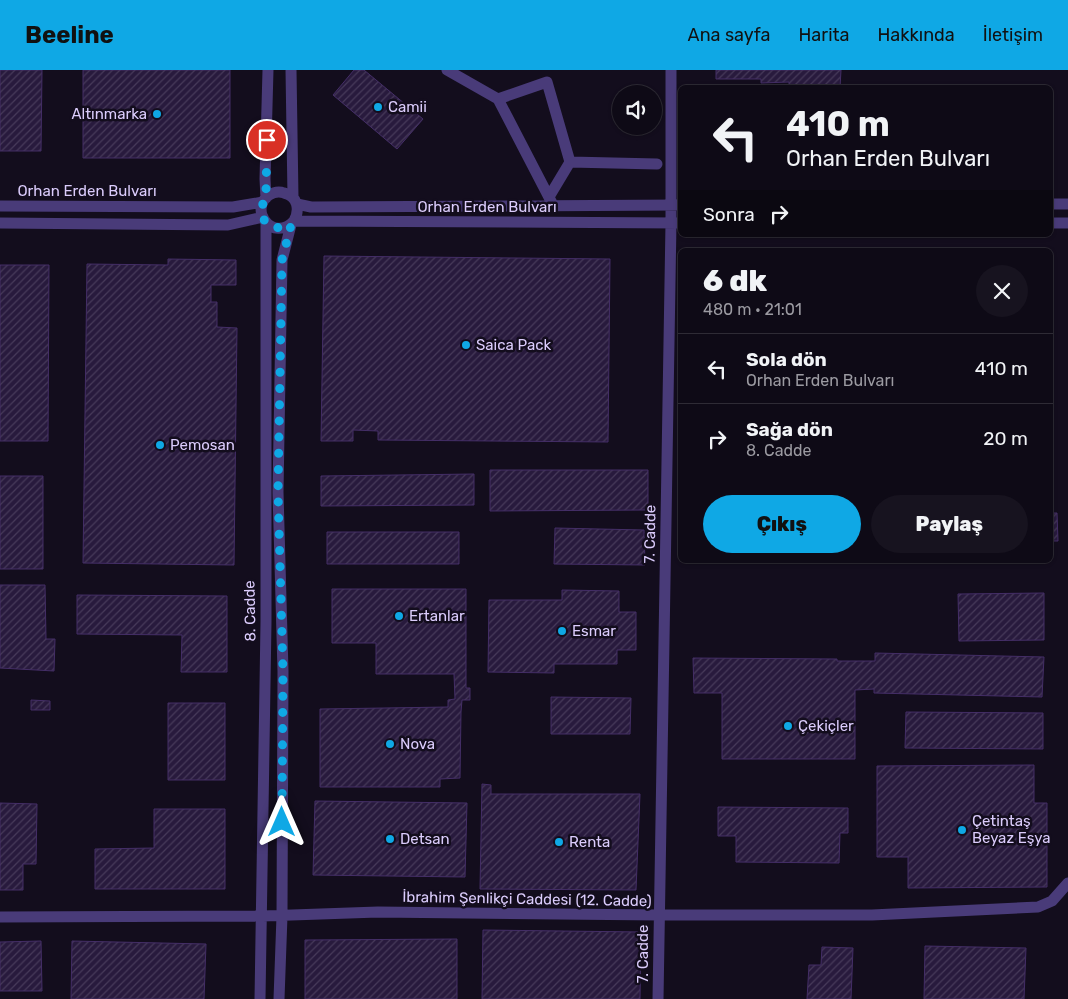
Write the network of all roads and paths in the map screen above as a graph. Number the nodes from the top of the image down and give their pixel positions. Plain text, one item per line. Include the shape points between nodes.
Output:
1 (268, 70) edge
2 (291, 70) edge
3 (447, 70) edge
4 (671, 70) edge
5 (498, 98) junction
6 (570, 162) junction
7 (657, 164) dead end
8 (265, 200) junction
9 (295, 201) junction
10 (551, 201) junction
11 (1053, 204) edge
12 (1068, 204) edge
13 (675, 205) edge
14 (0, 206) edge
15 (264, 220) junction
16 (0, 223) edge
17 (293, 223) junction
18 (675, 223) edge
19 (1053, 223) edge
20 (1068, 223) edge
21 (1068, 884) edge
22 (659, 915) junction
23 (263, 916) junction
24 (282, 916) junction
25 (0, 917) edge
26 (260, 999) edge
27 (279, 999) edge
28 (658, 999) edge

1 - 8 street
2 - 9 street
3 - 5 street
4 - 13 street, 7. Cadde
5 - 6 street via 547,82
5 - 10 street
6 - 7 street
6 - 10 street
8 - 9 street, Orhan Erden Bulvarı via 276,192 282,192
8 - 14 street, Orhan Erden Bulvarı via 233,207
8 - 15 street
9 - 10 street, Orhan Erden Bulvarı via 311,207
9 - 17 street via 298,210
10 - 13 street, Orhan Erden Bulvarı
11 - 12 street
13 - 18 street, 7. Cadde
15 - 16 street, Orhan Erden Bulvarı via 228,225
15 - 17 street, Orhan Erden Bulvarı via 270,226 281,228
15 - 23 street, 8. Cadde via 266,622
17 - 18 street, Orhan Erden Bulvarı
17 - 24 street, 8. Cadde via 282,260 278,492 283,671
18 - 22 street, 7. Cadde
19 - 20 street
21 - 22 street, İbrahim Şenlikçi Caddesi (12. Cadde) via 1052,901 1038,907 872,915
22 - 24 street, İbrahim Şenlikçi Caddesi (12. Cadde) via 378,912
22 - 28 street, 7. Cadde
23 - 24 street, İbrahim Şenlikçi Caddesi (12. Cadde)
23 - 25 street, İbrahim Şenlikçi Caddesi (12. Cadde)
23 - 26 street, 8. Cadde
24 - 27 street, 8. Cadde

